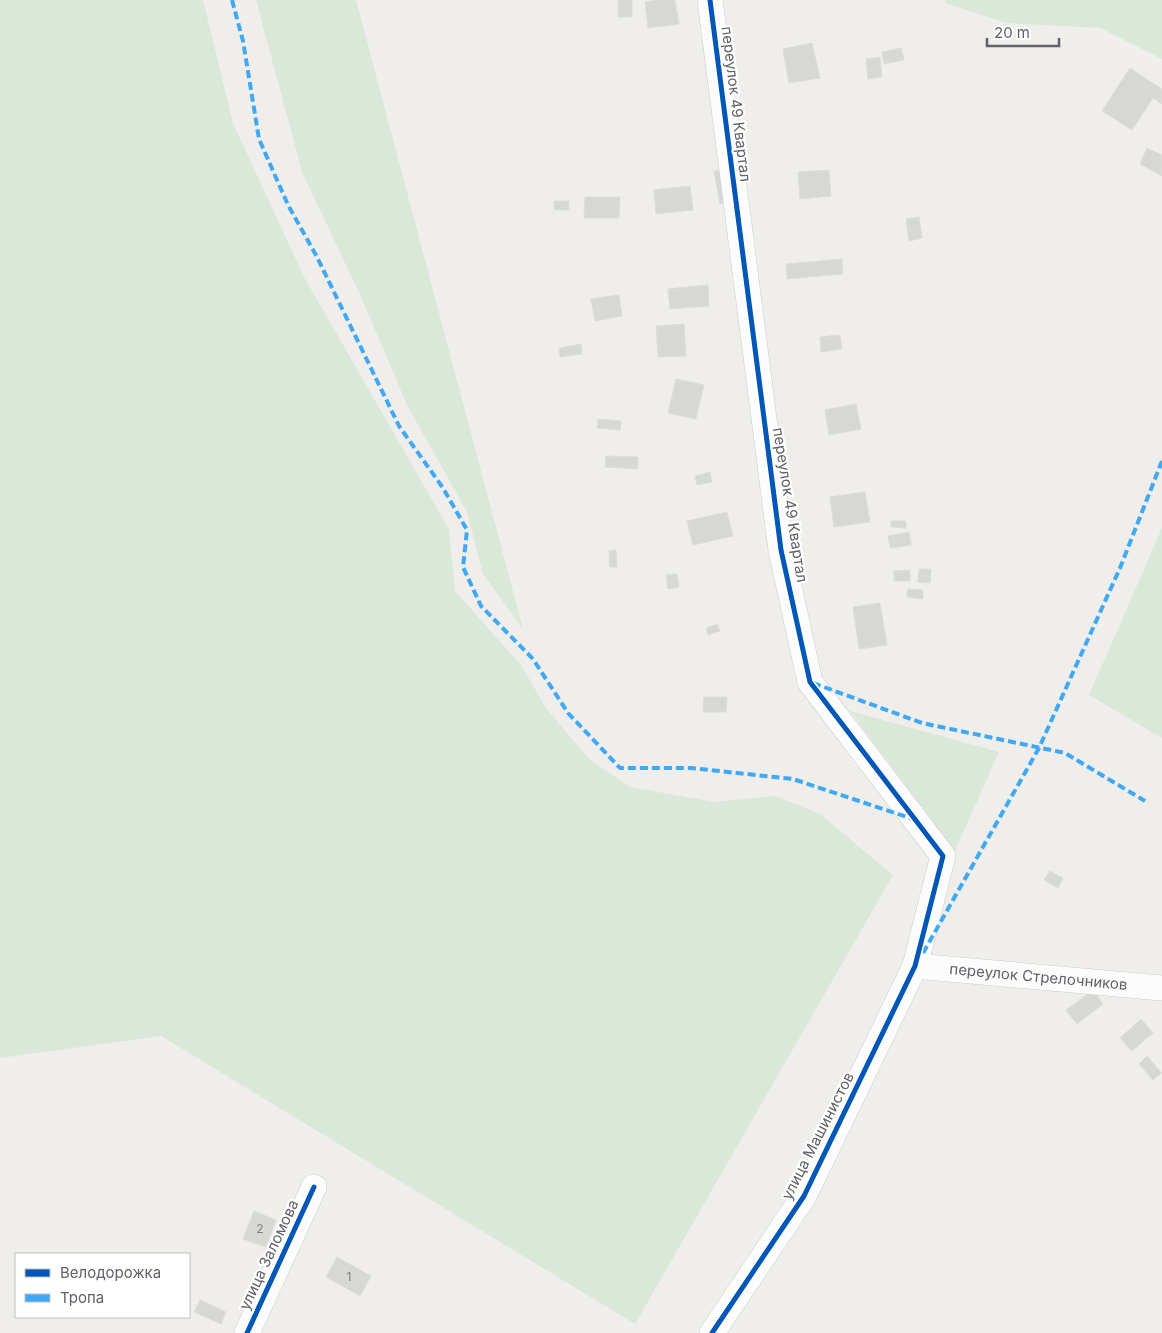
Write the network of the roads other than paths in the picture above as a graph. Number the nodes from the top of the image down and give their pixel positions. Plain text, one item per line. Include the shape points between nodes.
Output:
1 (710, 0) edge
2 (915, 966) junction
3 (1162, 988) edge
4 (314, 1187) dead end
5 (247, 1333) edge
6 (712, 1333) edge

1 - 2 street, переулок 49 Квартал via 781,550 810,682 943,856
2 - 3 street, переулок Стрелочников
2 - 6 street, улица Машинистов via 804,1196
4 - 5 street, улица Заломова

